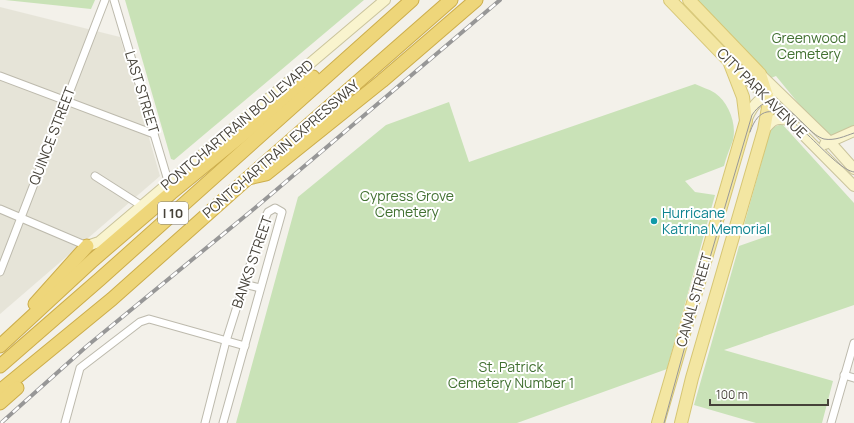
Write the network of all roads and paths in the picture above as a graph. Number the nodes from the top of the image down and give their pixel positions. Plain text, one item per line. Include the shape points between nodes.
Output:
1 (105, 0) edge
2 (114, 0) edge
3 (385, 0) edge
4 (412, 0) edge
5 (476, 0) edge
6 (670, 0) edge
7 (689, 0) edge
8 (449, 2) edge
9 (345, 60) junction
10 (729, 61) junction
11 (760, 74) junction
12 (0, 76) edge
13 (767, 99) junction
14 (66, 101) junction
15 (790, 104) junction
16 (788, 120) junction
17 (746, 121) junction
18 (764, 130) junction
19 (854, 131) edge
20 (154, 134) junction
21 (830, 142) junction
22 (818, 148) junction
23 (854, 169) edge
24 (95, 176) dead end
25 (248, 178) junction
26 (852, 181) edge
27 (169, 184) junction
28 (142, 206) junction
29 (0, 209) edge
30 (21, 217) junction
31 (716, 225) junction
32 (735, 231) junction
33 (87, 246) junction
34 (0, 272) edge
35 (244, 284) junction
36 (260, 288) junction
37 (0, 337) edge
38 (226, 341) junction
39 (854, 343) edge
40 (0, 346) edge
41 (245, 346) junction
42 (34, 365) junction
43 (0, 366) edge
44 (844, 375) junction
45 (854, 378) edge
46 (0, 391) edge
47 (0, 403) edge
48 (65, 423) edge
49 (205, 423) edge
50 (223, 423) edge
51 (658, 423) edge
52 (681, 423) edge
53 (831, 423) edge

1 - 14 street, QUINCE STREET
2 - 20 street, LAST STREET
3 - 27 main road, PONTCHARTRAIN BOULEVARD
4 - 9 highway, PONTCHARTRAIN EXPRESSWAY / I 10
5 - 25 highway via 266,174
6 - 10 main road, CITY PARK AVENUE
7 - 11 main road, CITY PARK AVENUE
8 - 25 highway, PONTCHARTRAIN EXPRESSWAY / I 10
9 - 40 highway via 332,62 171,193
9 - 43 highway, PONTCHARTRAIN EXPRESSWAY / I 10
10 - 13 main road, CITY PARK AVENUE
10 - 17 main road, CANAL STREET via 743,97
11 - 13 main road, CANAL STREET
11 - 15 main road, CITY PARK AVENUE
12 - 14 street
13 - 15 main road
13 - 16 main road, CITY PARK AVENUE
13 - 17 main road via 757,102
13 - 18 main road, CANAL STREET
14 - 20 street
14 - 30 street, QUINCE STREET
15 - 21 main road, CITY PARK AVENUE
16 - 18 main road via 772,120
16 - 22 main road, CITY PARK AVENUE
17 - 31 main road, CANAL STREET
18 - 32 main road, CANAL STREET
19 - 21 main road
20 - 27 street, LAST STREET
21 - 22 main road
21 - 23 main road, CITY PARK AVENUE
22 - 26 main road, CITY PARK AVENUE
24 - 28 street
25 - 42 highway, PONTCHARTRAIN EXPRESSWAY / I 10
27 - 28 main road, PONTCHARTRAIN BOULEVARD
28 - 33 main road, PONTCHARTRAIN BOULEVARD via 99,242
29 - 30 street
30 - 33 street
30 - 34 street, QUINCE STREET
31 - 32 main road
31 - 51 main road, CANAL STREET
32 - 52 main road, CANAL STREET
33 - 37 highway via 47,292
35 - 36 street
35 - 36 street, BANKS STREET via 265,218 274,208 282,212
35 - 38 street, BANKS STREET
36 - 41 street, BANKS STREET
38 - 41 street
38 - 48 street via 149,319 140,322 80,368
38 - 49 street, BANKS STREET
39 - 44 street
41 - 50 street, BANKS STREET
42 - 46 highway, PONTCHARTRAIN EXPRESSWAY / I 10
42 - 47 highway via 32,375
44 - 45 street
44 - 53 street

